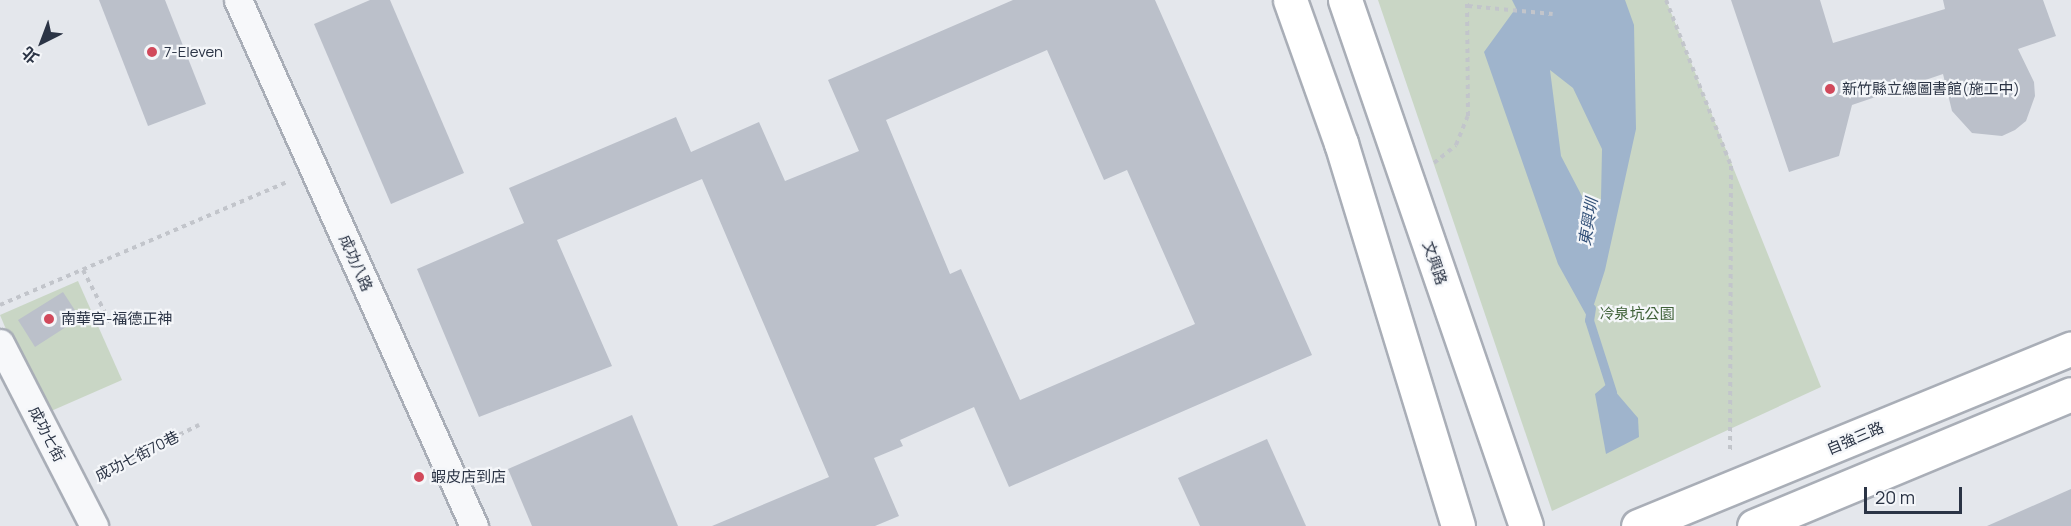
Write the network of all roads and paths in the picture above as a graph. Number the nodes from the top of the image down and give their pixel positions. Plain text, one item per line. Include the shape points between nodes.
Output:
1 (238, 0) edge
2 (1290, 0) edge
3 (1345, 0) edge
4 (1467, 0) edge
5 (1666, 0) edge
6 (1468, 6) junction
7 (1553, 14) dead end
8 (1434, 163) dead end
9 (314, 171) junction
10 (83, 270) junction
11 (0, 305) edge
12 (111, 324) dead end
13 (0, 343) edge
14 (2071, 348) edge
15 (2071, 394) edge
16 (199, 424) dead end
17 (74, 488) junction
18 (1729, 490) junction
19 (94, 526) edge
20 (474, 526) edge
21 (1458, 526) edge
22 (1526, 526) edge
23 (1638, 526) edge
24 (1754, 526) edge

1 - 9 street, 成功八路
2 - 21 street via 1341,143
3 - 22 street, 文興路
4 - 6 path
5 - 18 path via 1731,166
6 - 7 path
6 - 8 path via 1468,116 1456,145
9 - 10 path
9 - 20 street, 成功八路
10 - 11 path
10 - 12 path
13 - 17 street, 成功七街
14 - 18 street, 自強三路
15 - 24 street
16 - 17 path, 成功七街70巷
17 - 19 street, 成功七街
18 - 23 street, 自強三路

